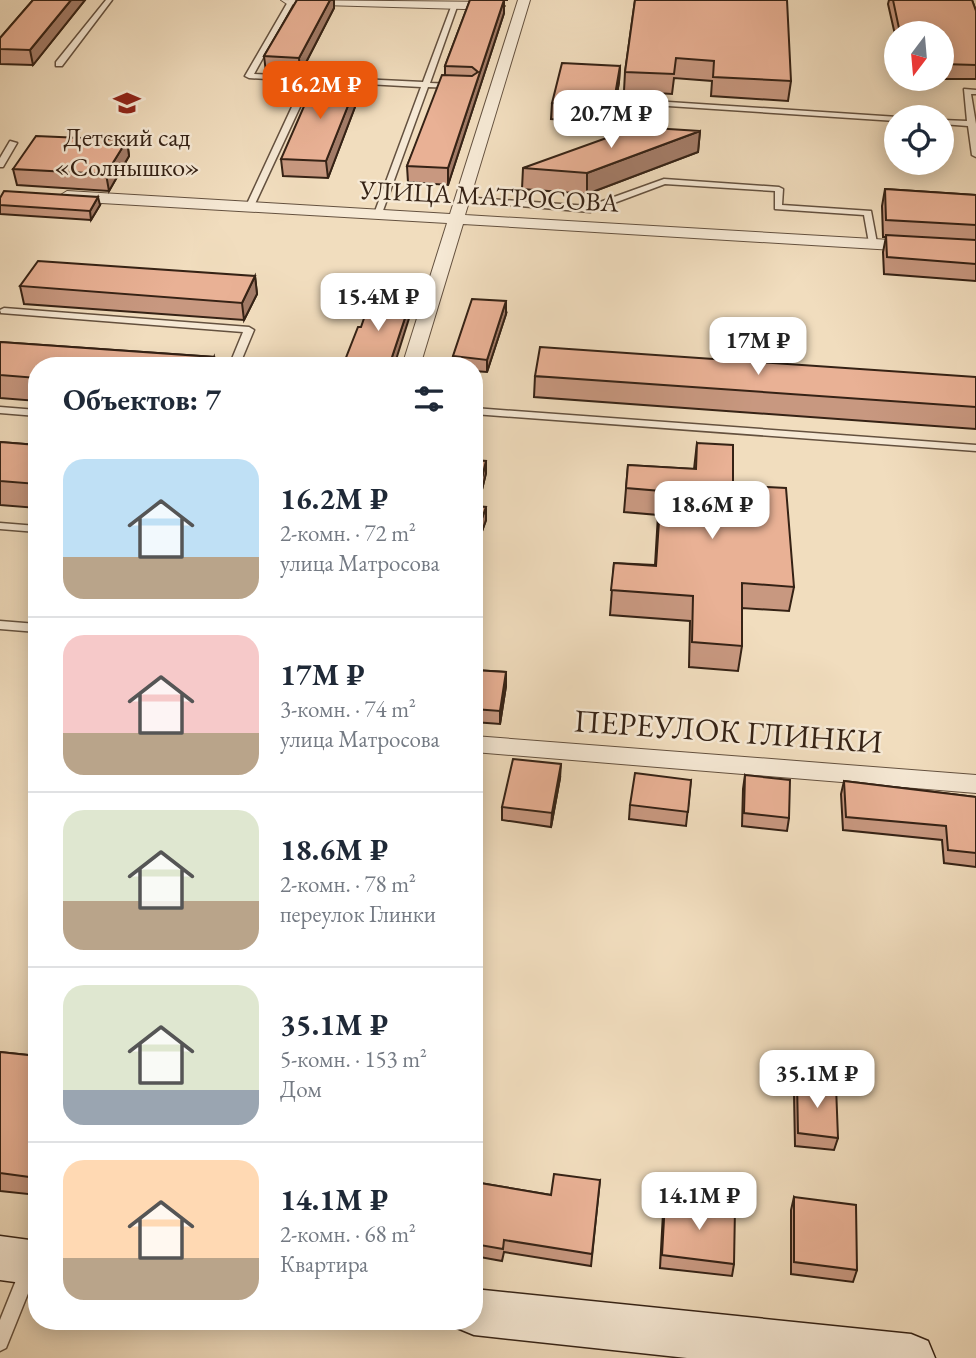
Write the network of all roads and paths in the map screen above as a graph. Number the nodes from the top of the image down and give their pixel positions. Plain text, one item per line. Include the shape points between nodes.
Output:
1 (109, 0) edge
2 (290, 0) edge
3 (522, 4) edge
4 (454, 7) junction
5 (59, 64) dead end
6 (309, 79) junction
7 (426, 84) junction
8 (461, 86) edge
9 (976, 92) edge
10 (653, 103) dead end
11 (884, 118) edge
12 (954, 123) edge
13 (972, 124) junction
14 (13, 144) dead end
15 (976, 155) edge
16 (0, 164) edge
17 (55, 195) edge
18 (462, 199) junction
19 (250, 206) junction
20 (378, 214) junction
21 (456, 219) junction
22 (873, 243) junction
23 (976, 250) edge
24 (4, 311) dead end
25 (238, 357) edge
26 (414, 357) edge
27 (0, 410) edge
28 (28, 412) edge
29 (483, 412) edge
30 (976, 448) edge
31 (0, 526) edge
32 (28, 528) edge
33 (0, 625) edge
34 (28, 627) edge
35 (483, 745) edge
36 (976, 784) edge
37 (23, 1261) edge
38 (483, 1313) edge
39 (0, 1342) edge
40 (911, 1358) edge

1 - 5 lane
2 - 4 street
2 - 6 lane via 249,76
3 - 4 street
3 - 18 street
4 - 7 lane
6 - 7 lane
6 - 19 lane
7 - 8 lane
7 - 20 lane
9 - 13 lane via 967,91
10 - 11 lane
12 - 13 lane
13 - 15 lane
14 - 16 lane
17 - 19 street, УЛИЦА МАТРОСОВА
18 - 21 street
18 - 22 lane via 590,209 664,181 779,189 778,207 868,213
19 - 20 street, УЛИЦА МАТРОСОВА
20 - 21 street, УЛИЦА МАТРОСОВА
21 - 22 street, УЛИЦА МАТРОСОВА
21 - 26 street
22 - 23 street, УЛИЦА МАТРОСОВА
24 - 25 lane via 248,330
27 - 28 lane
29 - 30 lane
31 - 32 lane
33 - 34 lane
35 - 36 street, ПЕРЕУЛОК ГЛИНКИ
37 - 39 lane
38 - 40 street

